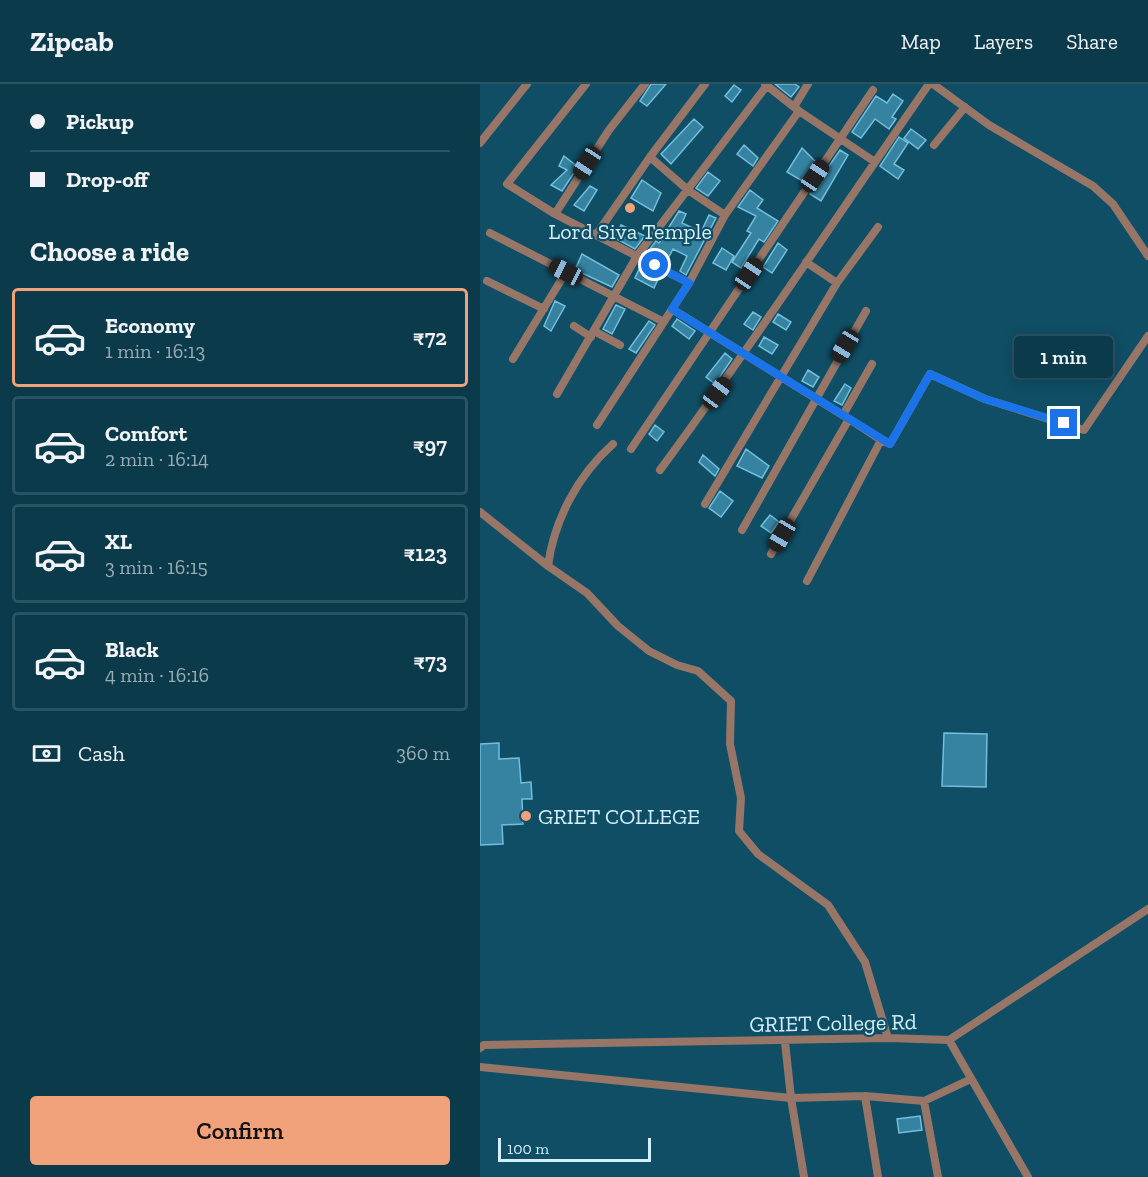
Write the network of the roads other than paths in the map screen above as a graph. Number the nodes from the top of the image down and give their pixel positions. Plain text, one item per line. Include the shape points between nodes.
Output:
1 (527, 84) edge
2 (586, 84) edge
3 (645, 84) edge
4 (705, 84) edge
5 (767, 84) edge
6 (808, 84) edge
7 (931, 84) edge
8 (873, 90) dead end
9 (964, 106) junction
10 (797, 109) junction
11 (842, 137) junction
12 (480, 143) edge
13 (934, 145) dead end
14 (650, 157) junction
15 (875, 162) junction
16 (688, 190) junction
17 (555, 214) junction
18 (725, 215) junction
19 (878, 227) dead end
20 (490, 233) dead end
21 (596, 235) junction
22 (637, 256) junction
23 (1148, 256) edge
24 (806, 262) junction
25 (566, 272) junction
26 (487, 281) dead end
27 (689, 283) junction
28 (837, 283) junction
29 (615, 297) junction
30 (544, 309) junction
31 (672, 309) junction
32 (866, 311) dead end
33 (664, 322) junction
34 (574, 326) dead end
35 (710, 332) junction
36 (593, 334) junction
37 (1148, 336) edge
38 (620, 345) dead end
39 (745, 354) junction
40 (513, 359) dead end
41 (872, 364) dead end
42 (781, 377) junction
43 (557, 394) dead end
44 (815, 397) junction
45 (846, 417) junction
46 (597, 425) dead end
47 (881, 440) junction
48 (613, 444) dead end
49 (631, 449) dead end
50 (660, 470) dead end
51 (705, 504) dead end
52 (480, 512) edge
53 (742, 530) dead end
54 (771, 554) dead end
55 (548, 566) junction
56 (807, 581) dead end
57 (1148, 909) edge
58 (888, 1038) junction
59 (949, 1040) junction
60 (785, 1042) junction
61 (480, 1048) edge
62 (480, 1067) edge
63 (971, 1079) junction
64 (865, 1096) junction
65 (791, 1098) junction
66 (924, 1101) junction
67 (804, 1177) edge
68 (878, 1177) edge
69 (938, 1177) edge
70 (1028, 1177) edge

1 - 12 street
2 - 17 street via 507,184
3 - 17 street via 609,130
4 - 14 street
5 - 10 street
5 - 16 street
6 - 10 street
7 - 9 street
7 - 15 street
8 - 11 street
9 - 13 street
9 - 23 street via 989,125 1094,186 1113,204
10 - 11 street
10 - 18 street
11 - 15 street
11 - 35 street
14 - 16 street
14 - 21 street
15 - 24 street
16 - 18 street
16 - 22 street
17 - 21 street
18 - 27 street
19 - 28 street
20 - 25 street
21 - 22 street
22 - 27 street
22 - 29 street
24 - 28 street
24 - 39 street
25 - 29 street
25 - 30 street
26 - 30 street
27 - 31 street
28 - 42 street
29 - 33 street
29 - 36 street
30 - 40 street
31 - 33 street
31 - 35 street
32 - 44 street
33 - 46 street
34 - 36 street
35 - 39 street
35 - 49 street
36 - 38 street
36 - 43 street
37 - 47 street via 1084,430 985,399 930,374 890,444
39 - 42 street
39 - 50 street
41 - 45 street
42 - 44 street
42 - 51 street
44 - 45 street
44 - 53 street
45 - 47 street
45 - 54 street
47 - 56 street
48 - 55 street via 598,458 556,526
52 - 55 street
55 - 58 street via 587,593 649,651 698,670 731,701 730,744 741,798 739,831 758,854 828,905 865,962
57 - 59 street, GRIET College Rd
58 - 59 street, GRIET College Rd
58 - 60 street, GRIET College Rd
59 - 63 street
60 - 61 street, GRIET College Rd
60 - 65 street
62 - 65 street
63 - 66 street
63 - 70 street
64 - 65 street
64 - 66 street
64 - 68 street
65 - 67 street
66 - 69 street

